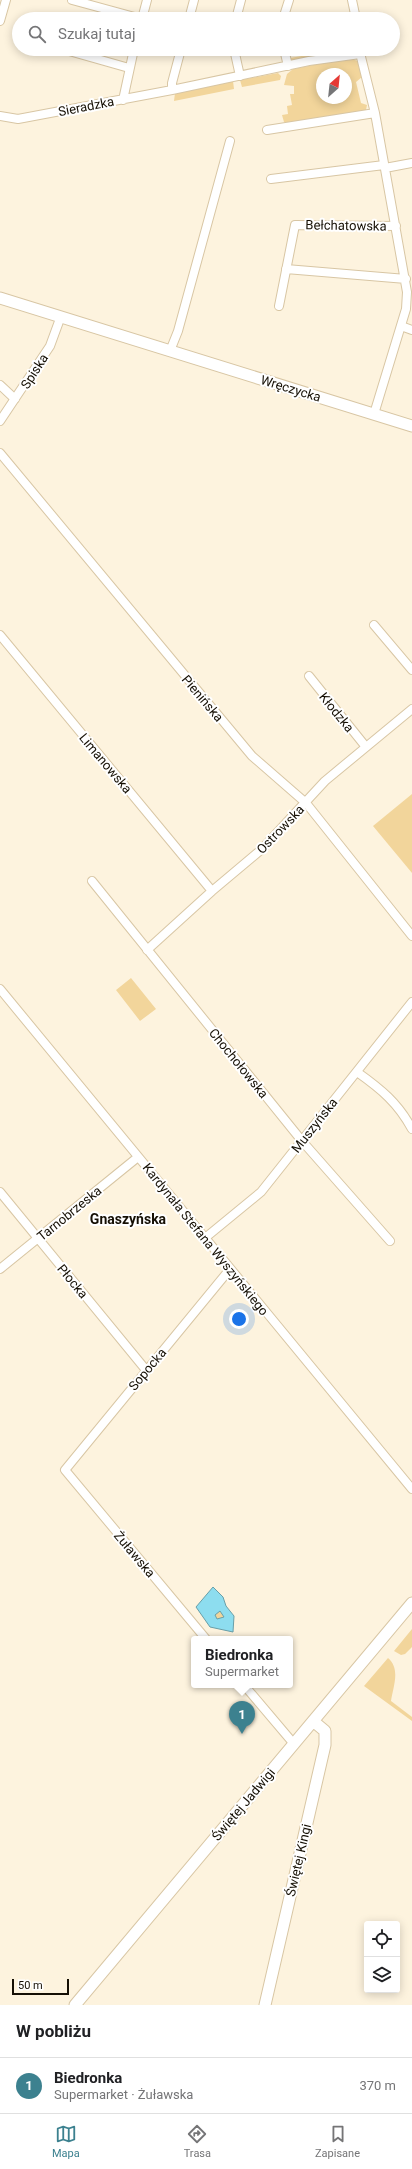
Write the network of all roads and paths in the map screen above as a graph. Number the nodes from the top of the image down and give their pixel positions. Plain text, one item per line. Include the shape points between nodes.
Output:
1 (6, 0) edge
2 (72, 0) edge
3 (147, 0) edge
4 (194, 0) edge
5 (241, 0) edge
6 (289, 0) edge
7 (352, 0) edge
8 (116, 12) edge
9 (144, 12) edge
10 (191, 12) edge
11 (238, 12) edge
12 (285, 12) edge
13 (355, 12) edge
14 (0, 21) edge
15 (87, 56) edge
16 (132, 56) edge
17 (179, 56) edge
18 (236, 56) edge
19 (286, 56) edge
20 (334, 56) edge
21 (361, 56) edge
22 (288, 66) junction
23 (129, 68) junction
24 (240, 76) junction
25 (172, 90) junction
26 (123, 100) junction
27 (374, 113) junction
28 (0, 116) edge
29 (267, 130) dead end
30 (230, 141) dead end
31 (412, 163) edge
32 (385, 166) junction
33 (271, 180) dead end
34 (396, 226) junction
35 (286, 270) junction
36 (406, 279) junction
37 (0, 298) edge
38 (279, 306) dead end
39 (61, 316) junction
40 (401, 326) junction
41 (412, 330) edge
42 (170, 351) junction
43 (0, 385) edge
44 (15, 399) junction
45 (374, 414) junction
46 (0, 421) edge
47 (412, 426) edge
48 (0, 453) edge
49 (374, 625) dead end
50 (0, 635) edge
51 (412, 670) edge
52 (309, 676) dead end
53 (412, 709) edge
54 (366, 747) junction
55 (306, 802) junction
56 (92, 881) dead end
57 (212, 891) junction
58 (412, 936) edge
59 (148, 950) junction
60 (0, 989) edge
61 (412, 1002) edge
62 (357, 1072) junction
63 (412, 1129) edge
64 (302, 1141) junction
65 (138, 1157) junction
66 (0, 1192) edge
67 (205, 1238) junction
68 (38, 1239) junction
69 (390, 1241) dead end
70 (0, 1269) edge
71 (230, 1269) junction
72 (146, 1370) junction
73 (65, 1470) joint
74 (412, 1489) edge
75 (412, 1603) edge
76 (203, 1636) edge
77 (247, 1688) edge
78 (313, 1721) junction
79 (294, 1744) junction
80 (75, 2005) edge
81 (265, 2005) edge

1 - 14 street
2 - 8 street
3 - 9 street
4 - 10 street
5 - 11 street
6 - 12 street
7 - 13 street
15 - 23 street
16 - 23 street
17 - 25 street
18 - 24 street
19 - 22 street
20 - 22 street, Sieradzka
21 - 27 street, Bełchatowska
22 - 24 street, Sieradzka
23 - 26 street
24 - 25 street, Sieradzka
25 - 26 street, Sieradzka
26 - 28 street, Sieradzka via 18,119
27 - 29 street
27 - 32 street, Bełchatowska
30 - 42 street via 178,331
31 - 32 street
32 - 33 street
32 - 34 street, Bełchatowska
34 - 35 street, Bełchatowska via 295,224
34 - 36 street, Bełchatowska
35 - 36 street
35 - 38 street, Bełchatowska
36 - 40 street, Bełchatowska via 407,300
37 - 39 main road, Wręczycka
39 - 42 main road, Wręczycka
39 - 44 street, Spiska via 50,346
40 - 41 street
40 - 45 street, Bełchatowska
42 - 45 main road, Wręczycka
43 - 44 street
44 - 46 street, Spiska
45 - 47 main road, Wręczycka
48 - 55 street, Pienińska via 252,756
49 - 51 street
50 - 57 street, Limanowska
52 - 54 street, Kłodzka
53 - 54 street, Ostrowska
54 - 55 street, Ostrowska via 325,781
55 - 57 street, Ostrowska via 262,849
55 - 58 street, Pienińska
56 - 59 street, Chochołowska
57 - 59 street, Ostrowska
59 - 64 street, Chochołowska
60 - 65 street, Kardynała Stefana Wyszyńskiego
61 - 62 street, Muszyńska
62 - 63 street via 395,1102
62 - 64 street, Muszyńska
64 - 67 street, Muszyńska via 261,1192
64 - 69 street, Chochołowska
65 - 67 street, Kardynała Stefana Wyszyńskiego
65 - 68 street, Tarnobrzeska
66 - 68 street, Płocka
67 - 71 street, Kardynała Stefana Wyszyńskiego
68 - 70 street, Tarnobrzeska
68 - 72 street, Płocka
71 - 72 street, Sopocka
71 - 74 street, Kardynała Stefana Wyszyńskiego
72 - 73 street, Sopocka
73 - 76 street, Żuławska
75 - 78 main road, Świętej Jadwigi
77 - 79 street
78 - 79 main road, Świętej Jadwigi
78 - 81 main road, Świętej Kingi via 325,1731 325,1745
79 - 80 main road, Świętej Jadwigi

